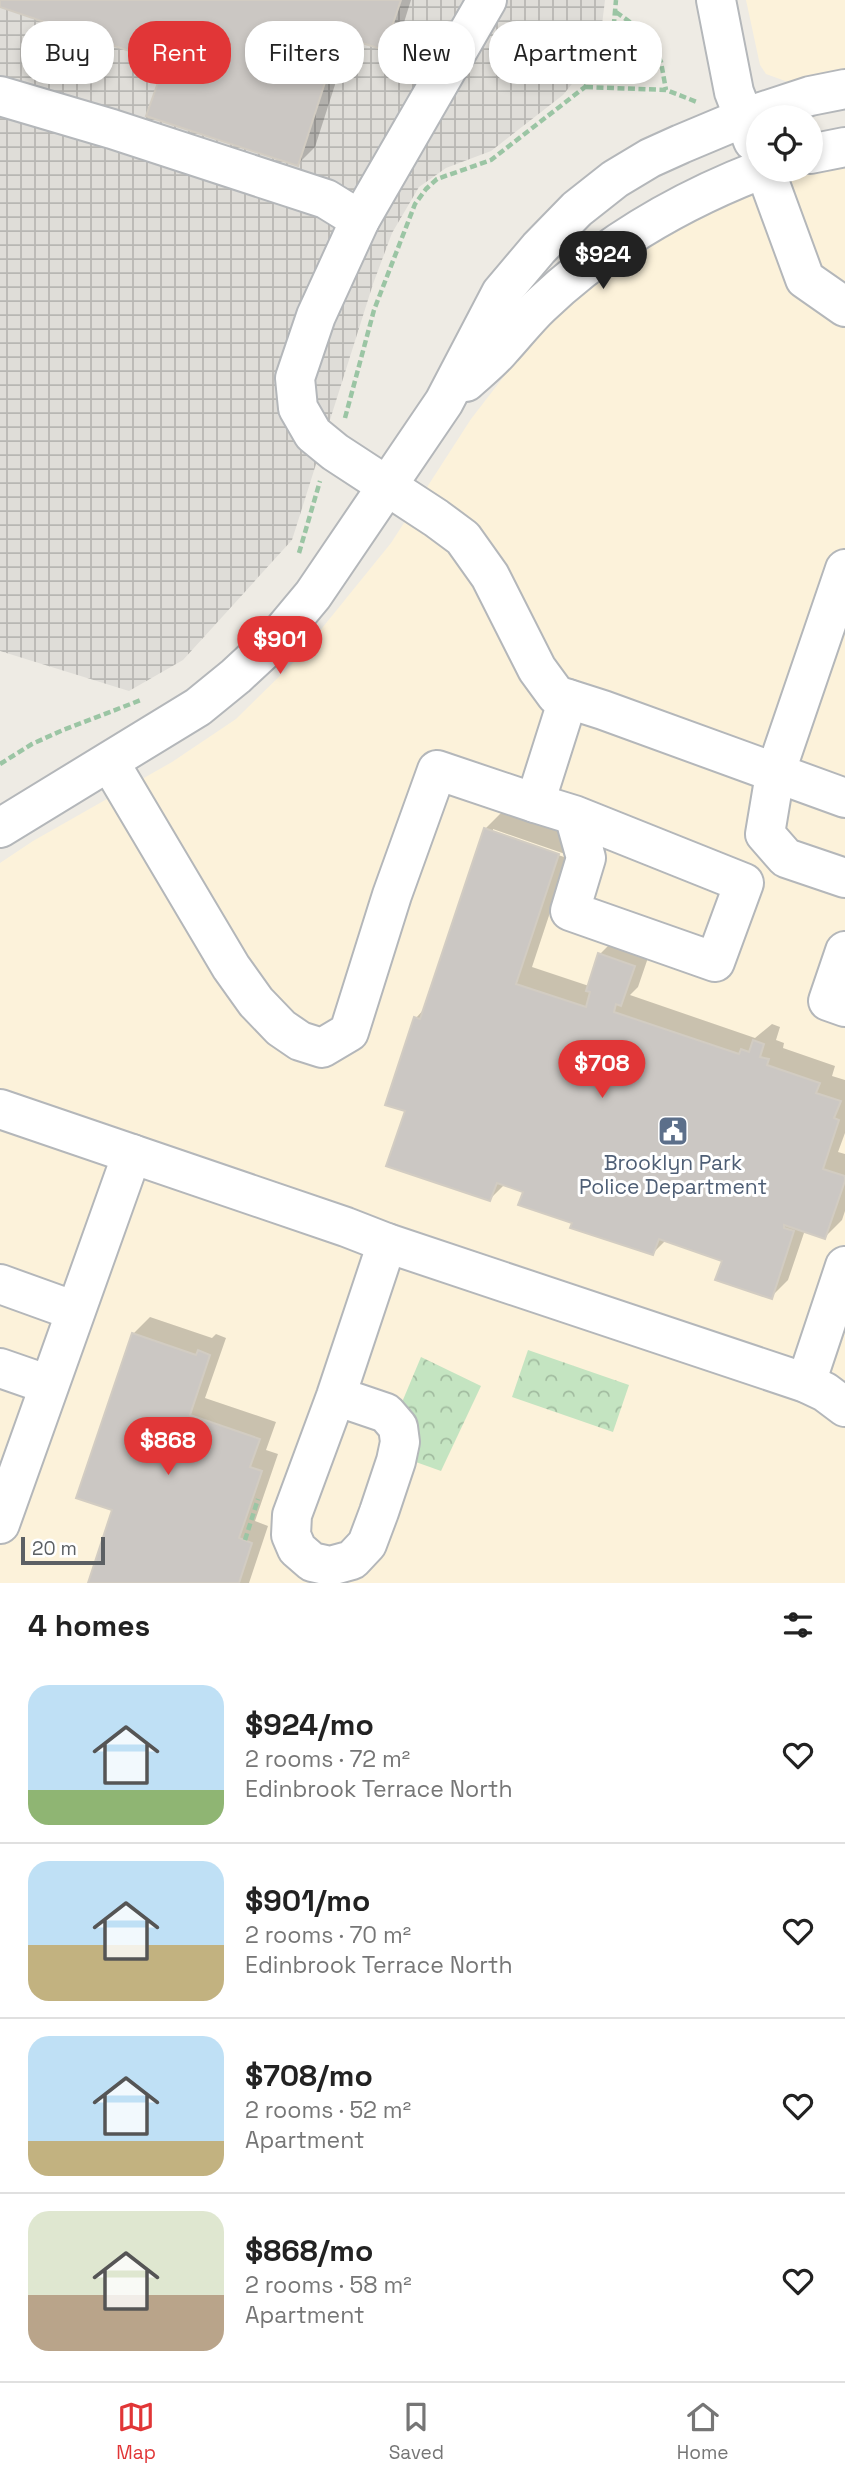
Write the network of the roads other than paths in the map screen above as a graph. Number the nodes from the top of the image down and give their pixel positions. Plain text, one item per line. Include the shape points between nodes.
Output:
1 (487, 0) edge
2 (716, 0) edge
3 (845, 89) edge
4 (0, 96) edge
5 (743, 118) junction
6 (746, 125) edge
7 (845, 147) edge
8 (823, 151) edge
9 (746, 177) edge
10 (768, 182) edge
11 (360, 220) junction
12 (845, 307) edge
13 (443, 402) junction
14 (389, 485) junction
15 (845, 569) edge
16 (568, 699) junction
17 (110, 763) junction
18 (775, 774) junction
19 (845, 798) edge
20 (535, 803) junction
21 (574, 815) junction
22 (0, 828) edge
23 (845, 878) edge
24 (845, 951) edge
25 (845, 1007) edge
26 (0, 1109) edge
27 (132, 1154) junction
28 (387, 1243) junction
29 (845, 1266) edge
30 (0, 1284) edge
31 (75, 1311) junction
32 (0, 1368) edge
33 (806, 1383) junction
34 (49, 1385) junction
35 (336, 1396) dead end
36 (845, 1407) edge
37 (0, 1524) edge

1 - 11 street
2 - 5 street
3 - 5 street
4 - 11 street via 326,199
5 - 6 street
5 - 13 street via 650,158 577,209 501,293
7 - 8 street
9 - 13 street via 674,208 621,240 540,306 499,352
10 - 12 street via 805,279
11 - 14 street via 316,316 295,378 298,408 313,434
13 - 14 street
14 - 16 street via 463,538 491,576 537,669 556,695
14 - 17 street via 278,637 198,707
15 - 18 street
16 - 18 street
16 - 20 street
17 - 20 street via 256,1002 281,1028 321,1048 349,1032 392,895 438,771
17 - 22 street
18 - 19 street
18 - 23 street via 765,834 786,858
20 - 21 street
21 - 21 street via 586,858 570,911 715,961 744,883
24 - 25 street via 828,1001
26 - 27 street
27 - 28 street
27 - 31 street
28 - 33 street
28 - 35 street
29 - 33 street
30 - 31 street
31 - 34 street
32 - 34 street
33 - 36 street
34 - 37 street

